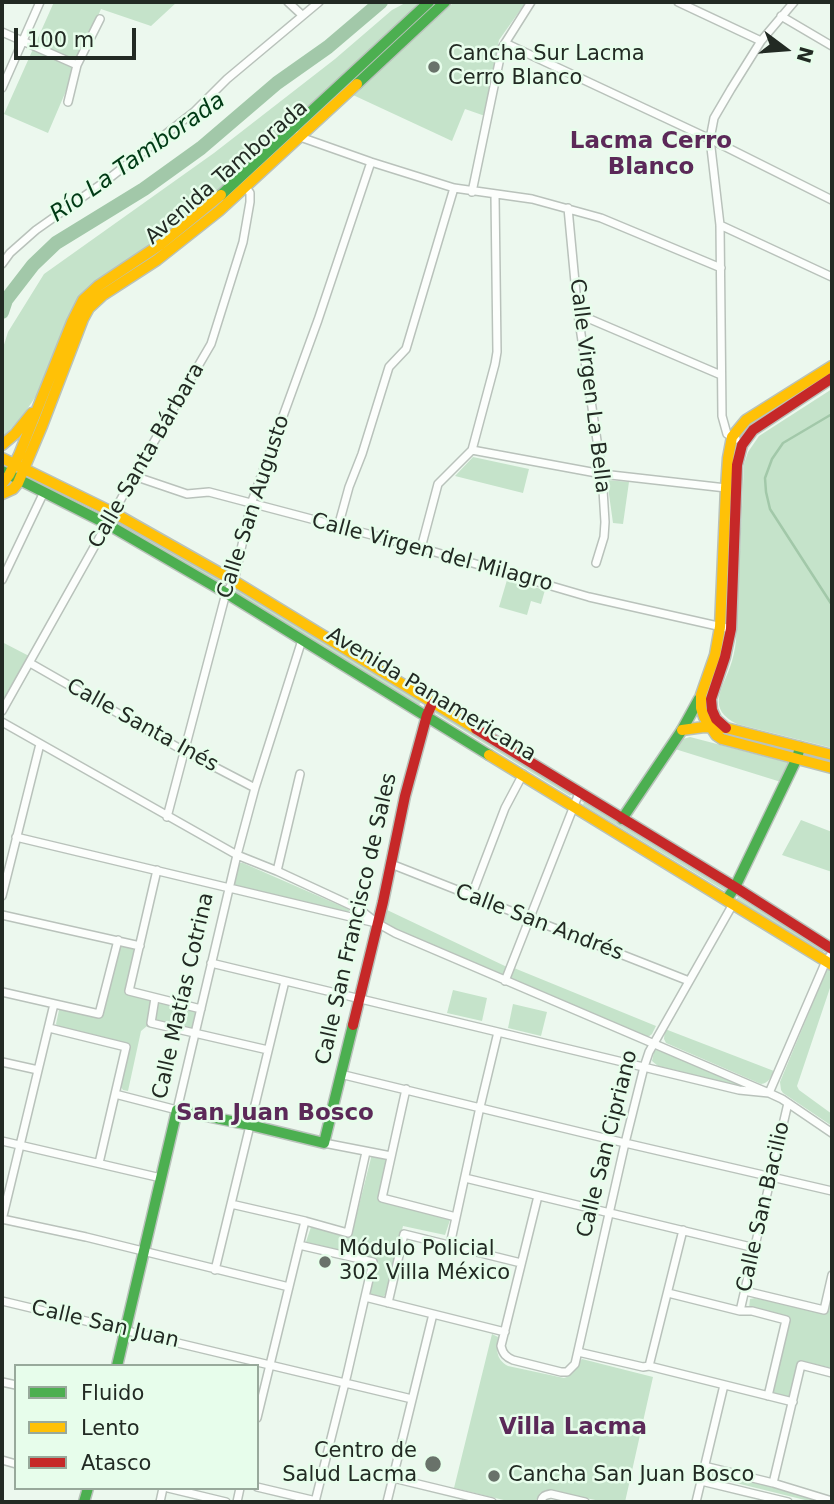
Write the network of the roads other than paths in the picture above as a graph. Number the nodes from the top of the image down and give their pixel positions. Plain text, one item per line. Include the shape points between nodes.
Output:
1 (40, 2) edge
2 (288, 2) edge
3 (319, 2) edge
4 (429, 2) edge
5 (445, 2) edge
6 (531, 2) edge
7 (678, 2) edge
8 (794, 2) edge
9 (302, 15) junction
10 (781, 16) junction
11 (100, 19) dead end
12 (2, 32) edge
13 (23, 41) junction
14 (761, 41) junction
15 (505, 43) junction
16 (832, 46) edge
17 (77, 65) junction
18 (2, 88) edge
19 (68, 102) dead end
20 (296, 132) junction
21 (710, 139) junction
22 (371, 162) junction
23 (245, 186) junction
24 (454, 188) junction
25 (472, 192) junction
26 (495, 195) junction
27 (832, 200) edge
28 (568, 208) junction
29 (720, 225) junction
30 (2, 264) edge
31 (721, 268) junction
32 (832, 277) edge
33 (578, 314) junction
34 (832, 366) edge
35 (722, 375) junction
36 (832, 378) edge
37 (40, 402) junction
38 (732, 437) junction
39 (743, 442) junction
40 (2, 446) edge
41 (472, 450) junction
42 (2, 458) edge
43 (20, 466) junction
44 (5, 473) edge
45 (602, 474) junction
46 (134, 476) junction
47 (19, 480) junction
48 (2, 484) edge
49 (726, 488) junction
50 (44, 492) junction
51 (2, 494) edge
52 (251, 504) junction
53 (114, 513) junction
54 (107, 524) junction
55 (338, 527) junction
56 (421, 548) junction
57 (596, 563) dead end
58 (2, 580) edge
59 (234, 581) junction
60 (226, 593) junction
61 (726, 628) junction
62 (302, 640) junction
63 (30, 663) junction
64 (701, 695) junction
65 (432, 704) junction
66 (2, 711) edge
67 (427, 715) junction
68 (2, 722) edge
69 (709, 727) junction
70 (726, 728) junction
71 (682, 730) junction
72 (40, 744) junction
73 (800, 747) junction
74 (184, 751) junction
75 (832, 755) edge
76 (797, 758) junction
77 (832, 768) edge
78 (300, 774) dead end
79 (523, 774) junction
80 (255, 788) junction
81 (579, 793) junction
82 (575, 806) junction
83 (167, 817) junction
84 (622, 819) junction
85 (16, 838) junction
86 (236, 855) junction
87 (391, 864) junction
88 (157, 870) junction
89 (276, 871) junction
90 (735, 887) junction
91 (229, 888) junction
92 (2, 896) edge
93 (471, 897) junction
94 (730, 901) junction
95 (2, 915) edge
96 (530, 918) junction
97 (377, 923) junction
98 (118, 940) junction
99 (140, 946) junction
100 (831, 957) edge
101 (211, 963) junction
102 (285, 981) junction
103 (505, 981) junction
104 (689, 981) junction
105 (2, 992) edge
106 (155, 998) junction
107 (358, 998) junction
108 (54, 1004) junction
109 (201, 1009) junction
110 (49, 1028) junction
111 (498, 1032) junction
112 (195, 1033) junction
113 (653, 1043) junction
114 (268, 1050) junction
115 (2, 1062) edge
116 (644, 1067) junction
117 (38, 1070) junction
118 (340, 1074) junction
119 (406, 1089) junction
120 (769, 1093) junction
121 (115, 1094) junction
122 (788, 1103) junction
123 (480, 1107) junction
124 (177, 1110) junction
125 (250, 1125) junction
126 (832, 1133) edge
127 (2, 1141) edge
128 (324, 1143) junction
129 (625, 1143) junction
130 (20, 1146) junction
131 (366, 1152) junction
132 (391, 1156) junction
133 (99, 1163) junction
134 (771, 1176) junction
135 (161, 1178) junction
136 (466, 1178) junction
137 (832, 1191) edge
138 (538, 1196) junction
139 (231, 1204) junction
140 (610, 1213) junction
141 (457, 1217) junction
142 (2, 1220) edge
143 (305, 1221) junction
144 (683, 1230) junction
145 (299, 1245) junction
146 (450, 1245) junction
147 (755, 1248) junction
148 (144, 1251) junction
149 (521, 1263) junction
150 (215, 1270) junction
151 (832, 1275) edge
152 (289, 1287) junction
153 (745, 1291) junction
154 (667, 1293) junction
155 (365, 1297) junction
156 (2, 1301) edge
157 (388, 1303) junction
158 (740, 1311) junction
159 (433, 1314) junction
160 (126, 1330) junction
161 (505, 1332) junction
162 (578, 1352) junction
163 (118, 1364) edge
164 (270, 1365) junction
165 (649, 1366) junction
166 (832, 1373) edge
167 (345, 1383) junction
168 (724, 1385) junction
169 (768, 1396) junction
170 (412, 1399) junction
171 (793, 1402) junction
172 (259, 1410) edge
173 (704, 1466) junction
174 (393, 1478) junction
175 (701, 1481) junction
176 (773, 1483) junction
177 (259, 1488) edge
178 (174, 1490) edge
179 (541, 1500) edge
180 (769, 1500) edge
181 (832, 1501) edge
182 (226, 1502) edge
183 (315, 1502) edge
184 (387, 1502) edge
185 (492, 1502) edge
186 (585, 1502) edge
187 (695, 1502) edge
188 (788, 1502) edge

1 - 13 street
2 - 9 street
3 - 9 street
4 - 20 main road, Avenida Tamborada
5 - 20 main road, Avenida Tamborada
6 - 15 street
7 - 14 street
8 - 10 street
9 - 30 street via 194,112 36,230
10 - 14 street
10 - 16 street
11 - 17 street
12 - 13 street
13 - 17 street
13 - 18 street
14 - 21 street via 715,118
15 - 21 street
15 - 25 street
17 - 19 street
20 - 22 street
20 - 23 main road, Avenida Tamborada
20 - 37 main road, Avenida Tamborada via 195,218 89,292 77,309
21 - 27 street
21 - 29 street
22 - 24 street
22 - 52 street, Calle San Augusto
23 - 43 main road, Avenida Tamborada via 187,237 89,308
23 - 46 street, Calle Santa Bárbara via 250,202 243,242 211,344
24 - 25 street
24 - 55 street via 406,349 389,367
25 - 26 street
26 - 28 street
26 - 41 street via 497,352
28 - 31 street
28 - 33 street, Calle Virgen La Bella
29 - 31 street
29 - 32 street
31 - 35 street
33 - 35 street
33 - 45 street, Calle Virgen La Bella
34 - 38 main road via 746,420
35 - 38 street via 722,416
36 - 39 main road via 761,423
37 - 40 main road
37 - 43 main road, Avenida Tamborada
38 - 39 street
38 - 49 main road
39 - 61 main road via 737,465
41 - 45 street
41 - 56 street via 438,484
42 - 43 main road, Avenida Panamericana
43 - 44 main road, Avenida Tamborada
43 - 47 main road, Avenida Tamborada
43 - 53 main road, Avenida Panamericana
44 - 47 main road, Avenida Panamericana
44 - 48 main road, Avenida Tamborada
45 - 49 street
45 - 57 street, Calle Virgen La Bella via 606,522
46 - 52 street, Calle Virgen del Milagro via 187,494 209,492
46 - 53 street, Calle Santa Bárbara
47 - 50 main road, Avenida Panamericana
47 - 51 main road, Avenida Tamborada
49 - 61 main road
50 - 54 main road, Avenida Panamericana
50 - 58 street
52 - 55 street, Calle Virgen del Milagro
52 - 59 street, Calle San Augusto
53 - 54 street, Calle Santa Bárbara
53 - 59 main road, Avenida Panamericana
54 - 60 main road, Avenida Panamericana
54 - 63 street, Calle Santa Bárbara
55 - 56 street, Calle Virgen del Milagro
56 - 61 street, Calle Virgen del Milagro via 589,597
59 - 60 street, Calle San Augusto
59 - 65 main road, Avenida Panamericana
60 - 62 main road, Avenida Panamericana
60 - 74 street, Calle San Augusto
61 - 64 main road
61 - 70 main road via 725,657 711,699 716,719
62 - 67 main road, Avenida Panamericana
62 - 80 street, Calle Matías Cotrina
63 - 66 street, Calle Santa Bárbara
63 - 74 street, Calle Santa Inés
64 - 69 main road
64 - 71 main road
65 - 67 main road, Calle San Francisco de Sales
65 - 81 main road, Avenida Panamericana
67 - 79 main road, Avenida Panamericana
67 - 87 main road, Calle San Francisco de Sales
68 - 72 street
69 - 70 main road
69 - 71 main road
69 - 76 main road via 722,739
70 - 73 main road
71 - 84 main road
72 - 83 street
72 - 85 street
73 - 75 main road
73 - 76 main road, Calle San Cipriano
74 - 80 street, Calle Santa Inés
74 - 83 street, Calle San Augusto
76 - 77 main road
76 - 90 main road, Calle San Cipriano
78 - 89 street
79 - 82 main road, Avenida Panamericana
79 - 93 street
80 - 86 street, Calle Matías Cotrina
81 - 82 street
81 - 84 main road, Avenida Panamericana
82 - 94 main road, Avenida Panamericana
82 - 96 street
83 - 86 street
84 - 90 main road, Avenida Panamericana
85 - 88 street
85 - 92 street
86 - 89 street
86 - 91 street, Calle Matías Cotrina
87 - 93 street, Calle San Andrés
87 - 97 main road, Calle San Francisco de Sales
88 - 91 street
88 - 99 street
89 - 97 street via 359,909
90 - 94 main road, Calle San Cipriano
90 - 100 main road, Avenida Panamericana
91 - 97 street
91 - 101 street, Calle Matías Cotrina
93 - 96 street, Calle San Andrés
94 - 100 main road, Avenida Panamericana
94 - 104 street, Calle San Cipriano
95 - 98 street
96 - 103 street
96 - 104 street, Calle San Andrés
97 - 103 street
97 - 107 main road, Calle San Francisco de Sales
98 - 99 street
98 - 108 street via 99,1014
99 - 106 street via 129,991
100 - 120 street, Calle San Bacilio
101 - 102 street
101 - 109 street, Calle Matías Cotrina
102 - 107 street
102 - 114 street
103 - 113 street
104 - 113 street, Calle San Cipriano
105 - 108 street
106 - 109 street
106 - 112 street via 151,1023
107 - 111 street
107 - 118 main road, Calle San Francisco de Sales
108 - 110 street
109 - 112 street, Calle Matías Cotrina
110 - 117 street
110 - 121 street via 127,1047
111 - 116 street
111 - 123 street
112 - 114 street
112 - 124 street, Calle Matías Cotrina
113 - 116 street, Calle San Cipriano
113 - 120 street
114 - 125 street
115 - 117 street
116 - 120 street
116 - 129 street, Calle San Cipriano
117 - 130 street
118 - 119 street
118 - 128 main road, Calle San Francisco de Sales
119 - 123 street
119 - 132 street
120 - 122 street
121 - 124 street
121 - 133 street
122 - 126 street
122 - 134 street, Calle San Bacilio
123 - 129 street
123 - 136 street
124 - 125 main road
124 - 135 main road, Calle Matías Cotrina
125 - 128 main road
125 - 139 street
127 - 130 street
128 - 131 street
129 - 134 street
129 - 140 street, Calle San Cipriano
130 - 133 street
130 - 142 street
131 - 132 street
131 - 143 street via 348,1233
132 - 141 street via 382,1198
133 - 135 street
134 - 137 street
134 - 147 street, Calle San Bacilio
135 - 148 main road, Calle Matías Cotrina
136 - 138 street
136 - 141 street
138 - 140 street
138 - 149 street
139 - 143 street
139 - 150 street
140 - 144 street
140 - 162 street, Calle San Cipriano
141 - 146 street
142 - 148 street
143 - 145 street
144 - 147 street
144 - 154 street
145 - 152 street
145 - 155 street via 373,1262
146 - 149 street
146 - 157 street via 404,1234
147 - 153 street, Calle San Bacilio
148 - 150 street
148 - 160 main road, Calle Matías Cotrina
149 - 161 street
150 - 152 street
151 - 153 street via 824,1310
152 - 164 street
153 - 158 street, Calle San Bacilio
154 - 158 street, Calle San Bacilio
154 - 165 street
155 - 157 street
155 - 167 street
156 - 160 street, Calle San Juan
157 - 159 street
158 - 169 street, Calle San Bacilio via 786,1320
159 - 161 street
159 - 170 street
160 - 163 main road, Calle Matías Cotrina
160 - 164 street, Calle San Juan
161 - 162 street, Calle San Cipriano via 503,1353 513,1360 567,1372
162 - 165 street
164 - 167 street, Calle San Juan
164 - 172 street
165 - 168 street
166 - 171 street via 801,1365
167 - 170 street, Calle San Juan
167 - 183 street
168 - 169 street
168 - 173 street
169 - 171 street
170 - 174 street
171 - 176 street
173 - 175 street
173 - 176 street
174 - 184 street
174 - 185 street
175 - 180 street
175 - 187 street
176 - 181 street
177 - 183 street
178 - 182 street
179 - 186 street via 551,1494
180 - 188 street

